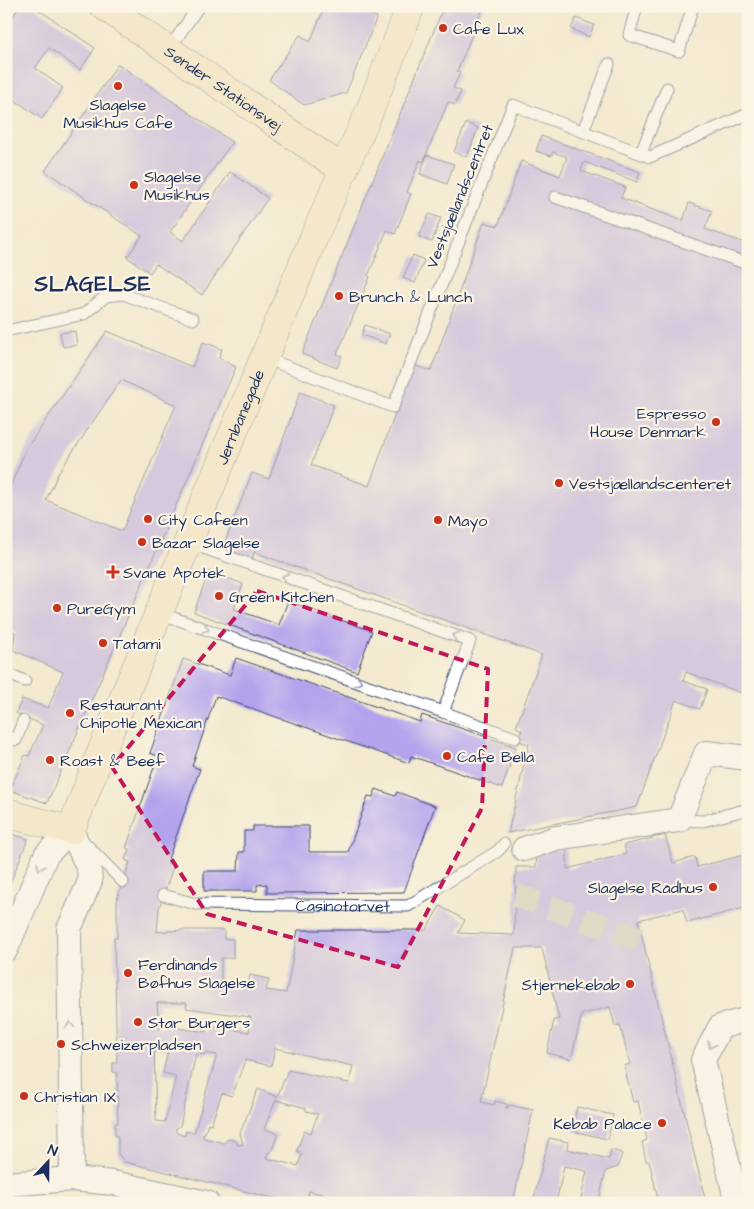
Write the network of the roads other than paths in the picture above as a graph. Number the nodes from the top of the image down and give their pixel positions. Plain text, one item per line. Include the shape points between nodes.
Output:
1 (104, 6) edge
2 (199, 6) edge
3 (411, 6) edge
4 (637, 6) edge
5 (694, 6) edge
6 (169, 50) junction
7 (608, 64) dead end
8 (666, 88) dead end
9 (748, 114) edge
10 (583, 131) junction
11 (641, 153) junction
12 (344, 170) junction
13 (555, 197) dead end
14 (748, 264) edge
15 (193, 319) dead end
16 (6, 331) edge
17 (265, 358) junction
18 (189, 543) junction
19 (160, 613) junction
20 (6, 673) edge
21 (24, 681) dead end
22 (443, 712) junction
23 (23, 721) dead end
24 (6, 736) edge
25 (515, 738) dead end
26 (748, 758) edge
27 (748, 809) edge
28 (6, 811) edge
29 (679, 820) junction
30 (71, 830) junction
31 (514, 847) joint
32 (123, 882) dead end
33 (164, 895) dead end
34 (6, 949) edge
35 (748, 1019) edge
36 (72, 1179) junction
37 (6, 1184) edge
38 (207, 1203) edge
39 (737, 1203) edge

1 - 6 street, Sønder Stationsvej
2 - 6 lane
3 - 12 street, Jernbanegade
4 - 5 lane via 629,35 678,51
6 - 12 street, Sønder Stationsvej
7 - 10 lane
8 - 11 lane
9 - 11 lane, Vestsjællandscentret via 650,157
10 - 11 lane, Vestsjællandscentret
10 - 17 lane, Vestsjællandscentret via 513,105 393,408
12 - 17 street, Jernbanegade
13 - 14 lane
15 - 16 lane via 123,294 106,296 84,314
17 - 18 street, Jernbanegade
18 - 19 street, Jernbanegade
22 -> 18 lane via 470,641
19 -> 22 lane
19 - 30 street, Jernbanegade
20 - 21 lane
22 - 25 lane
23 - 24 lane via 16,740
26 - 29 street via 706,753
27 - 29 lane via 703,821
28 - 30 street
29 - 31 street, Casinotorvet
30 - 32 lane
30 -> 34 street via 46,855
36 -> 30 street via 69,928 90,881 90,869
31 - 33 lane, Casinotorvet via 498,851 408,906 196,904
35 -> 39 street via 720,1028 703,1060
36 - 37 street
36 - 38 street via 114,1183

